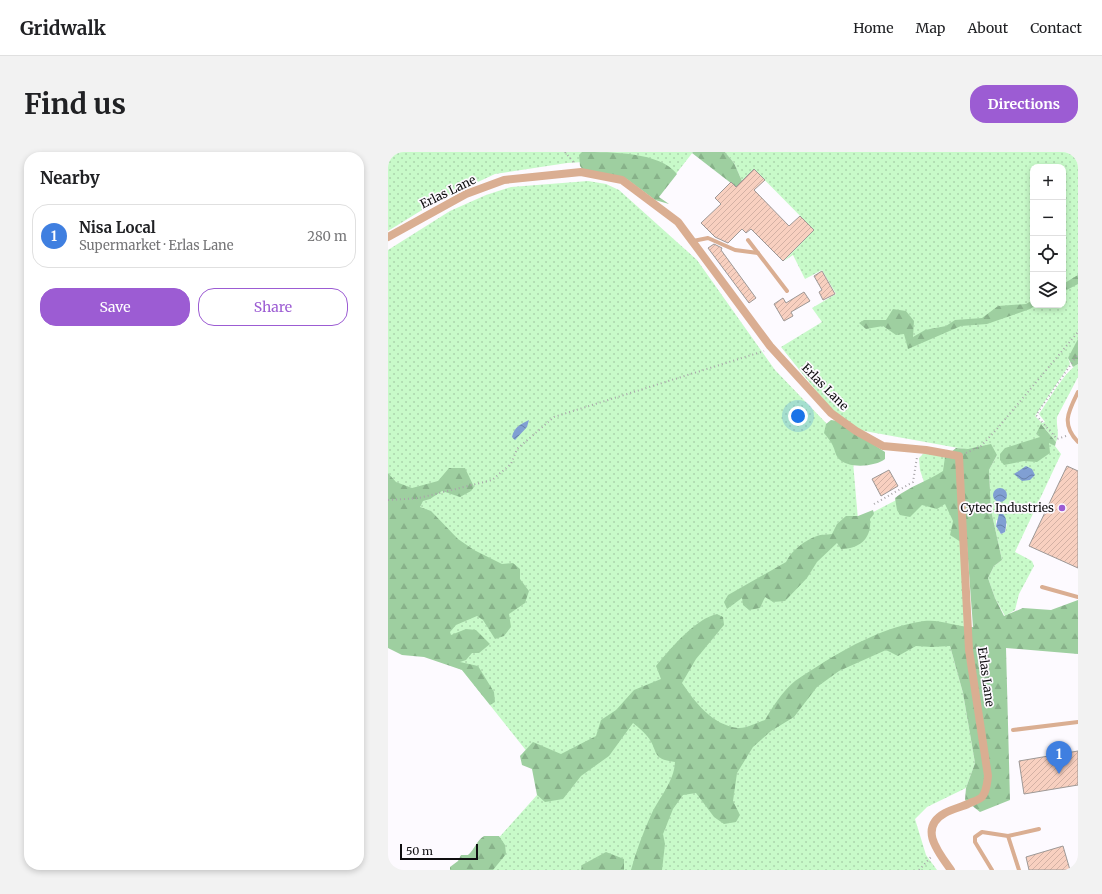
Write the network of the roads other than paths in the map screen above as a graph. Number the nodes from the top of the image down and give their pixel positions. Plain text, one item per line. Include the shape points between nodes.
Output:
1 (388, 237) edge
2 (748, 240) dead end
3 (693, 241) junction
4 (758, 252) junction
5 (787, 291) dead end
6 (1078, 392) edge
7 (1078, 442) edge
8 (1042, 587) dead end
9 (1078, 597) edge
10 (1078, 722) edge
11 (1013, 730) dead end
12 (1039, 829) dead end
13 (1008, 836) junction
14 (950, 870) edge
15 (992, 870) edge
16 (1019, 870) edge

1 - 3 street, Erlas Lane via 466,194 504,180 581,172 622,180 678,222
2 - 4 lane
3 - 4 lane via 708,238 735,250
3 - 14 street, Erlas Lane via 770,346 831,413 856,431 884,446 960,456 969,650 988,776 987,788 982,797 946,813 931,826 931,834 938,851
4 - 5 lane
6 - 7 lane via 1067,412 1071,434
8 - 9 lane
10 - 11 lane
12 - 13 lane
13 - 15 lane via 982,832 975,837 975,842
13 - 16 lane

